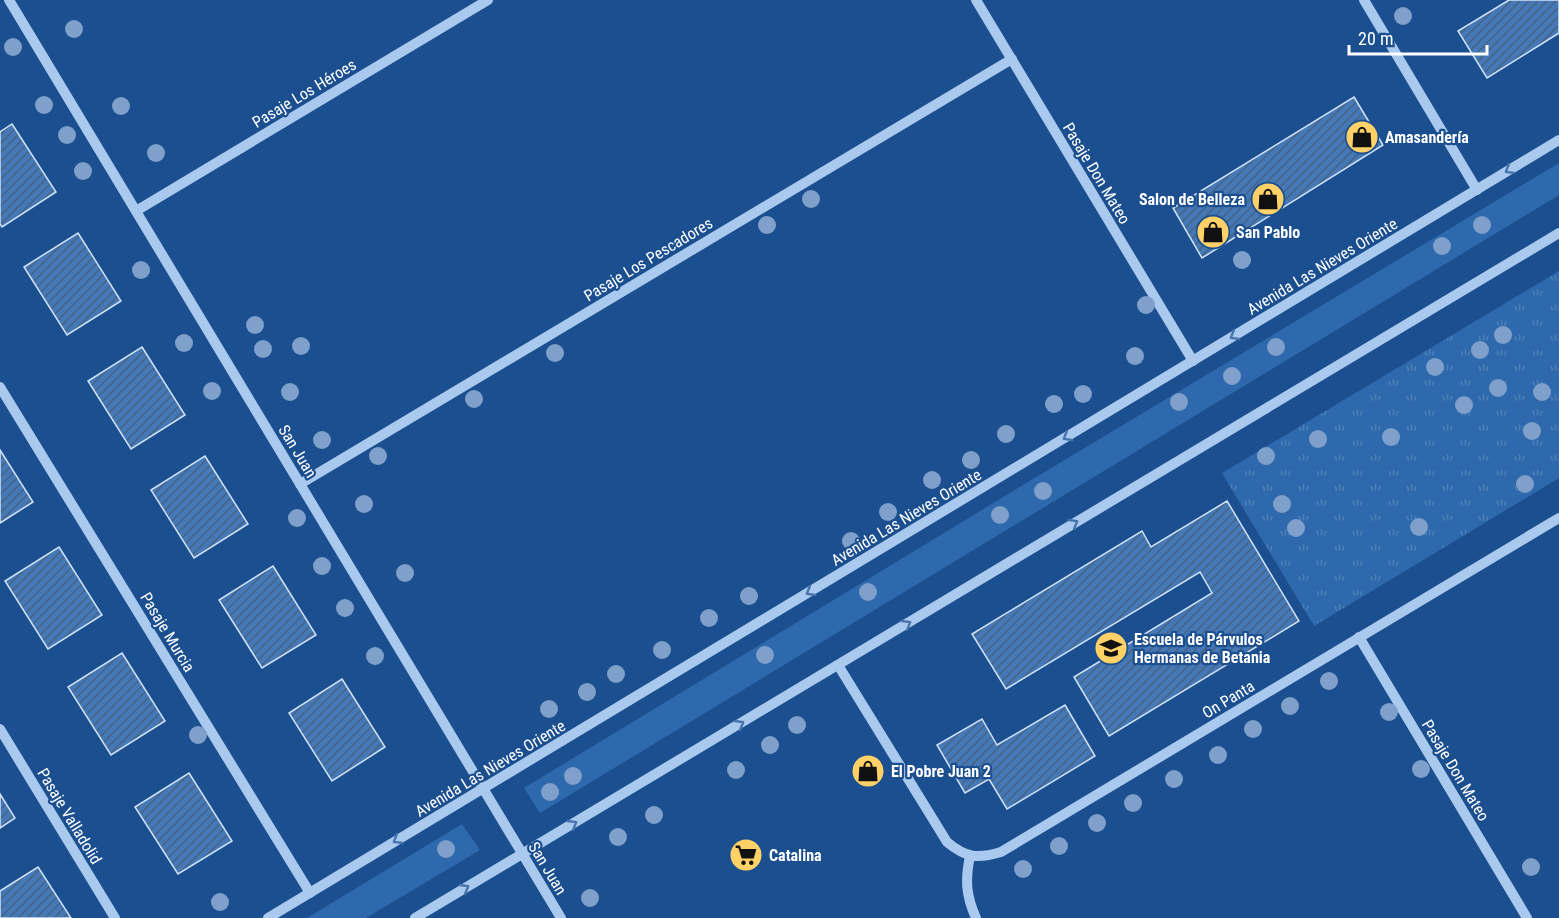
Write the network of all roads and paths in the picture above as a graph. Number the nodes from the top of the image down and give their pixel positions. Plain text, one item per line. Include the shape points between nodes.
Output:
1 (9, 0) edge
2 (488, 0) edge
3 (976, 0) edge
4 (1364, 0) edge
5 (1012, 59) junction
6 (1559, 140) edge
7 (1477, 190) junction
8 (136, 211) junction
9 (1559, 233) edge
10 (1193, 361) junction
11 (0, 387) edge
12 (300, 484) junction
13 (1559, 518) edge
14 (1359, 638) junction
15 (838, 665) junction
16 (0, 729) edge
17 (483, 789) junction
18 (522, 854) junction
19 (970, 856) junction
20 (310, 893) junction
21 (115, 918) edge
22 (268, 918) edge
23 (415, 918) edge
24 (561, 918) edge
25 (976, 918) edge
26 (1527, 918) edge

1 - 8 street, San Juan
2 - 8 street, Pasaje Los Héroes
3 - 5 street, Pasaje Don Mateo
4 - 7 street
5 - 10 street, Pasaje Don Mateo
5 - 12 street, Pasaje Los Pescadores
6 -> 7 street, Avenida Las Nieves Oriente
7 -> 10 street, Avenida Las Nieves Oriente
8 - 12 street, San Juan
15 -> 9 street
10 -> 17 street, Avenida Las Nieves Oriente
11 - 20 street, Pasaje Murcia
12 - 17 street, San Juan
13 - 14 street, On Panta
14 - 19 street, On Panta via 1001,852 986,857
14 - 26 street, Pasaje Don Mateo
18 -> 15 street
15 - 19 street via 947,842
16 - 21 street, Pasaje Valladolid
17 - 18 street, San Juan
17 -> 20 street, Avenida Las Nieves Oriente
23 -> 18 street
18 - 24 street, San Juan
19 - 25 street via 967,888
20 - 22 street, Avenida Las Nieves Oriente

